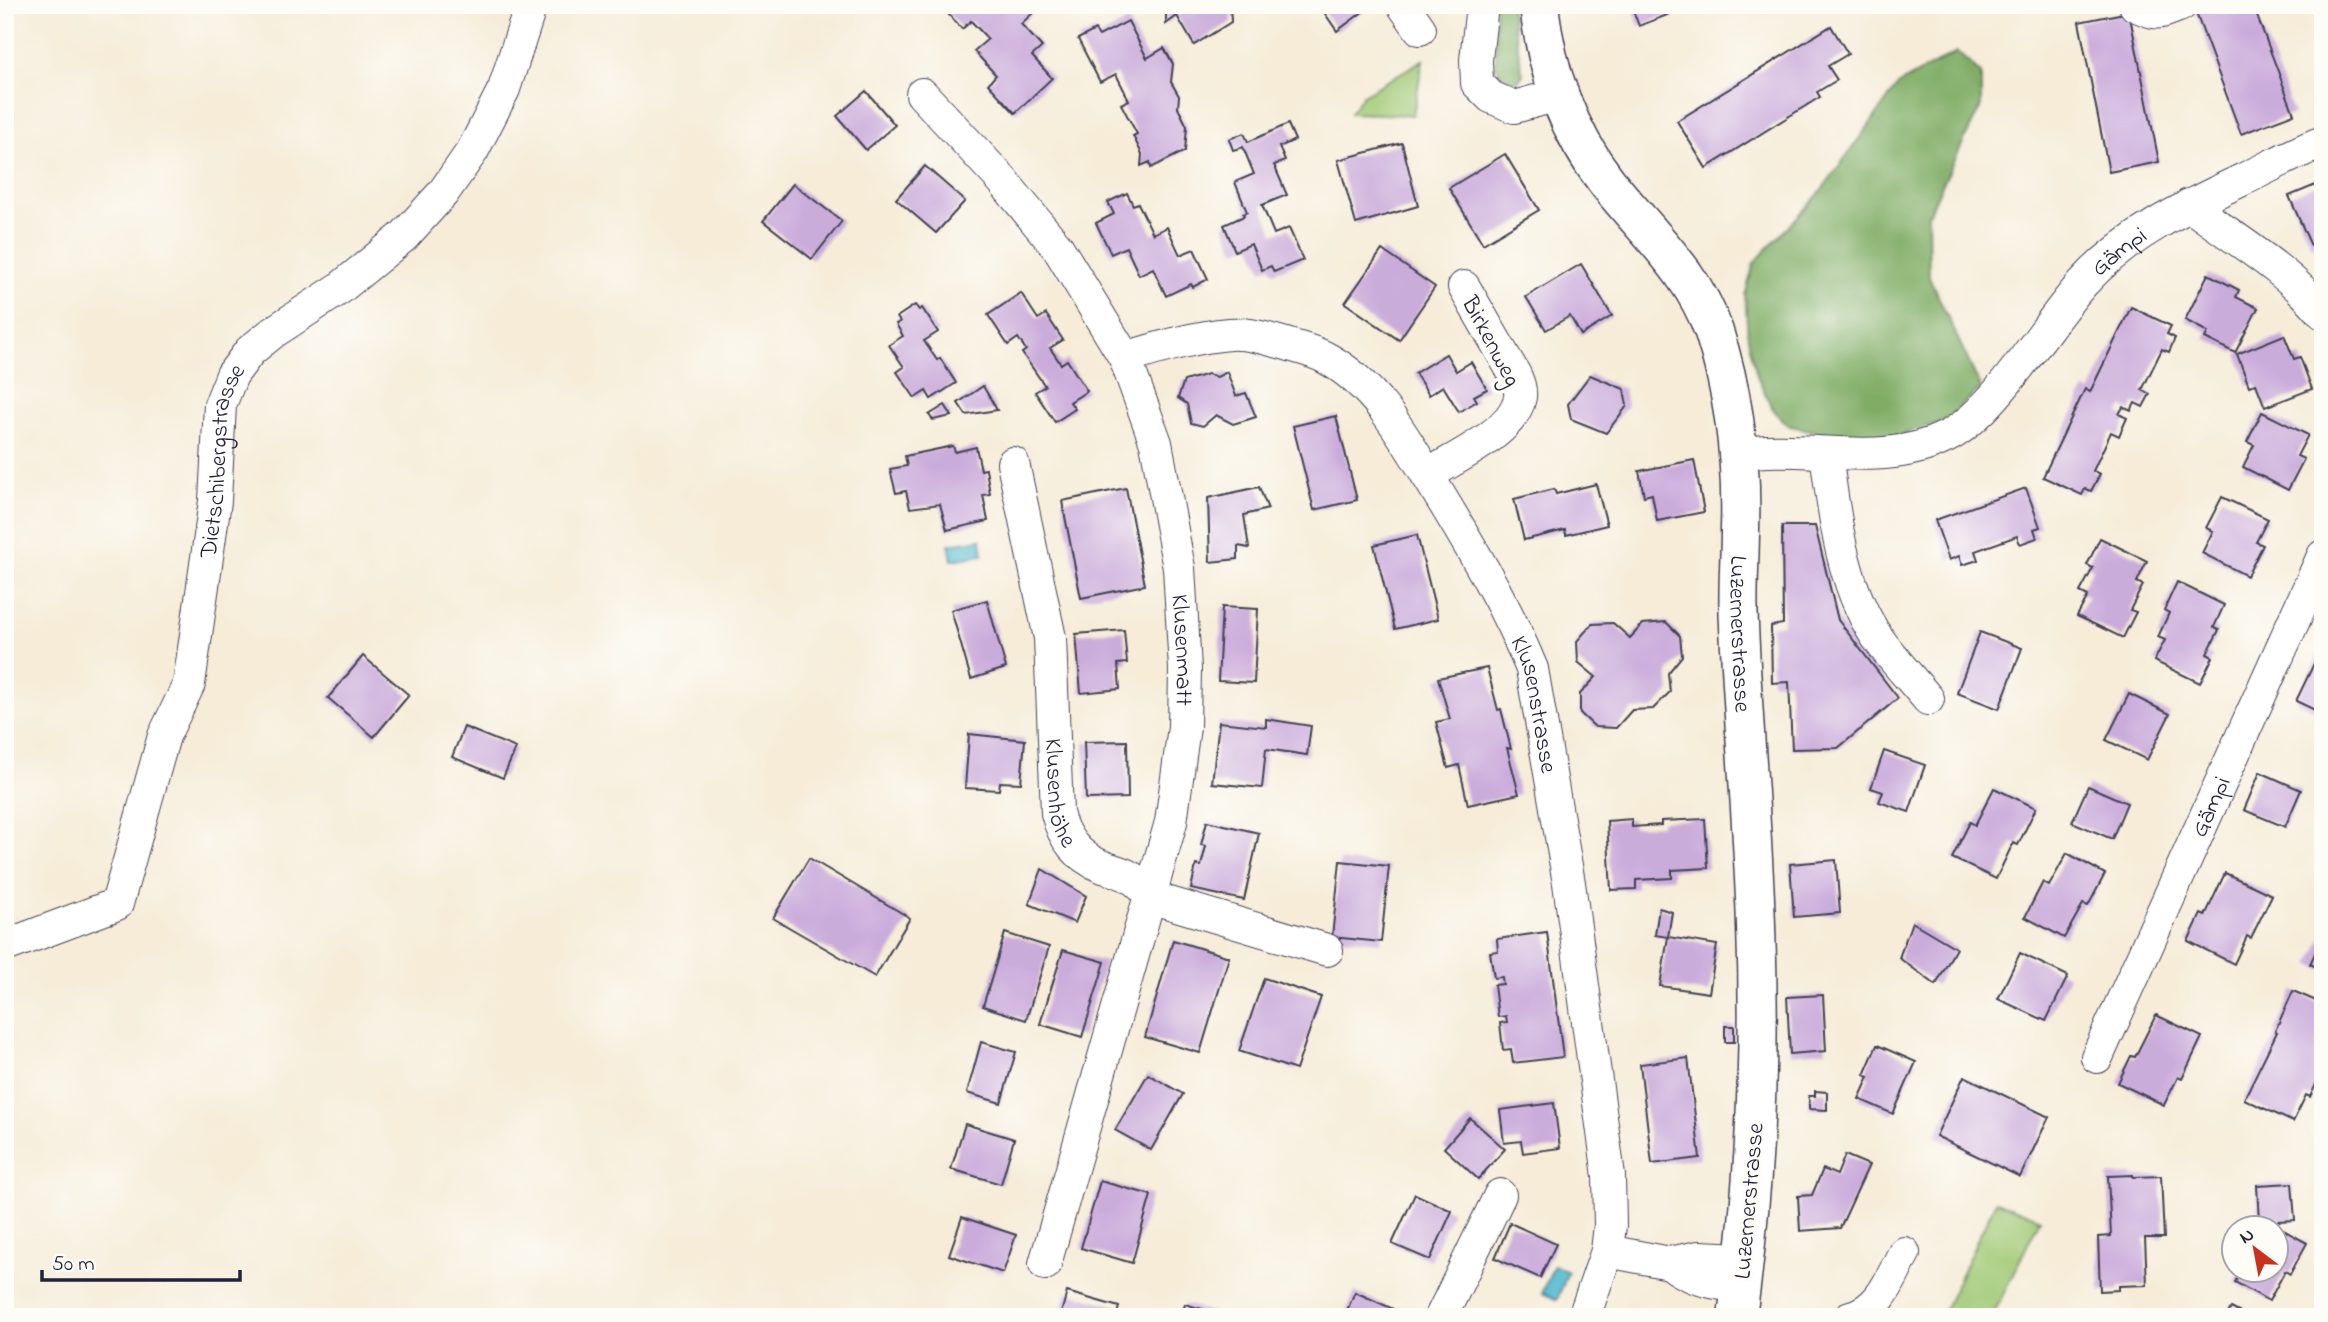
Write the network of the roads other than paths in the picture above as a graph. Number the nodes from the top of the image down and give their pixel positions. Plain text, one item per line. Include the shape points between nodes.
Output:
1 (531, 5) edge
2 (1482, 5) edge
3 (1539, 5) edge
4 (2135, 5) edge
5 (2181, 5) edge
6 (922, 94) dead end
7 (1558, 94) junction
8 (2323, 142) edge
9 (2189, 205) junction
10 (1464, 287) dead end
11 (2323, 313) edge
12 (1125, 358) junction
13 (1826, 453) junction
14 (1737, 454) junction
15 (1013, 463) dead end
16 (1427, 475) junction
17 (2323, 556) edge
18 (1928, 699) dead end
19 (1151, 896) junction
20 (5, 946) edge
21 (1327, 950) dead end
22 (2096, 1057) dead end
23 (1500, 1195) dead end
24 (1607, 1251) junction
25 (1904, 1253) dead end
26 (1045, 1264) dead end
27 (1741, 1287) edge
28 (1441, 1317) edge
29 (1584, 1317) edge
30 (1850, 1317) edge

1 - 20 street, Dietschibergstrasse via 504,89 473,150 443,193 404,236 339,289 250,351 232,375 220,404 215,501 189,684 164,736 117,904
2 - 7 street via 1477,83 1492,97 1514,107
3 - 7 main road, Luzernerstrasse
4 - 5 street via 2152,13
6 - 12 street, Klusenmatt via 1058,248
7 - 14 main road, Luzernerstrasse via 1594,164 1664,246 1702,301 1723,364
8 - 9 street, Gämpi
9 - 11 street via 2282,274
9 - 13 street, Gämpi via 2103,262 1985,405 1960,428 1925,446 1894,454
10 - 16 street, Birkenweg via 1516,375 1520,398 1499,429
12 - 16 street, Klusenstrasse via 1231,334 1273,340 1325,357 1367,390 1396,425
12 - 19 street, Klusenmatt via 1159,455 1179,568 1185,669 1180,766
13 - 14 street, Gämpi
13 - 18 street via 1850,581 1873,631
14 - 27 main road, Luzernerstrasse via 1739,623 1758,1024 1752,1183
15 - 19 street, Klusenhöhe via 1050,638 1060,828 1081,856 1131,877
16 - 24 street, Klusenstrasse via 1490,579 1532,669 1569,883 1608,1165
17 - 22 street, Gämpi
19 - 21 street, Klusenhöhe
19 - 26 street, Klusenmatt
23 - 28 street
24 - 27 street via 1670,1263 1696,1279
24 - 29 street, Klusenstrasse
25 - 30 street via 1882,1297

